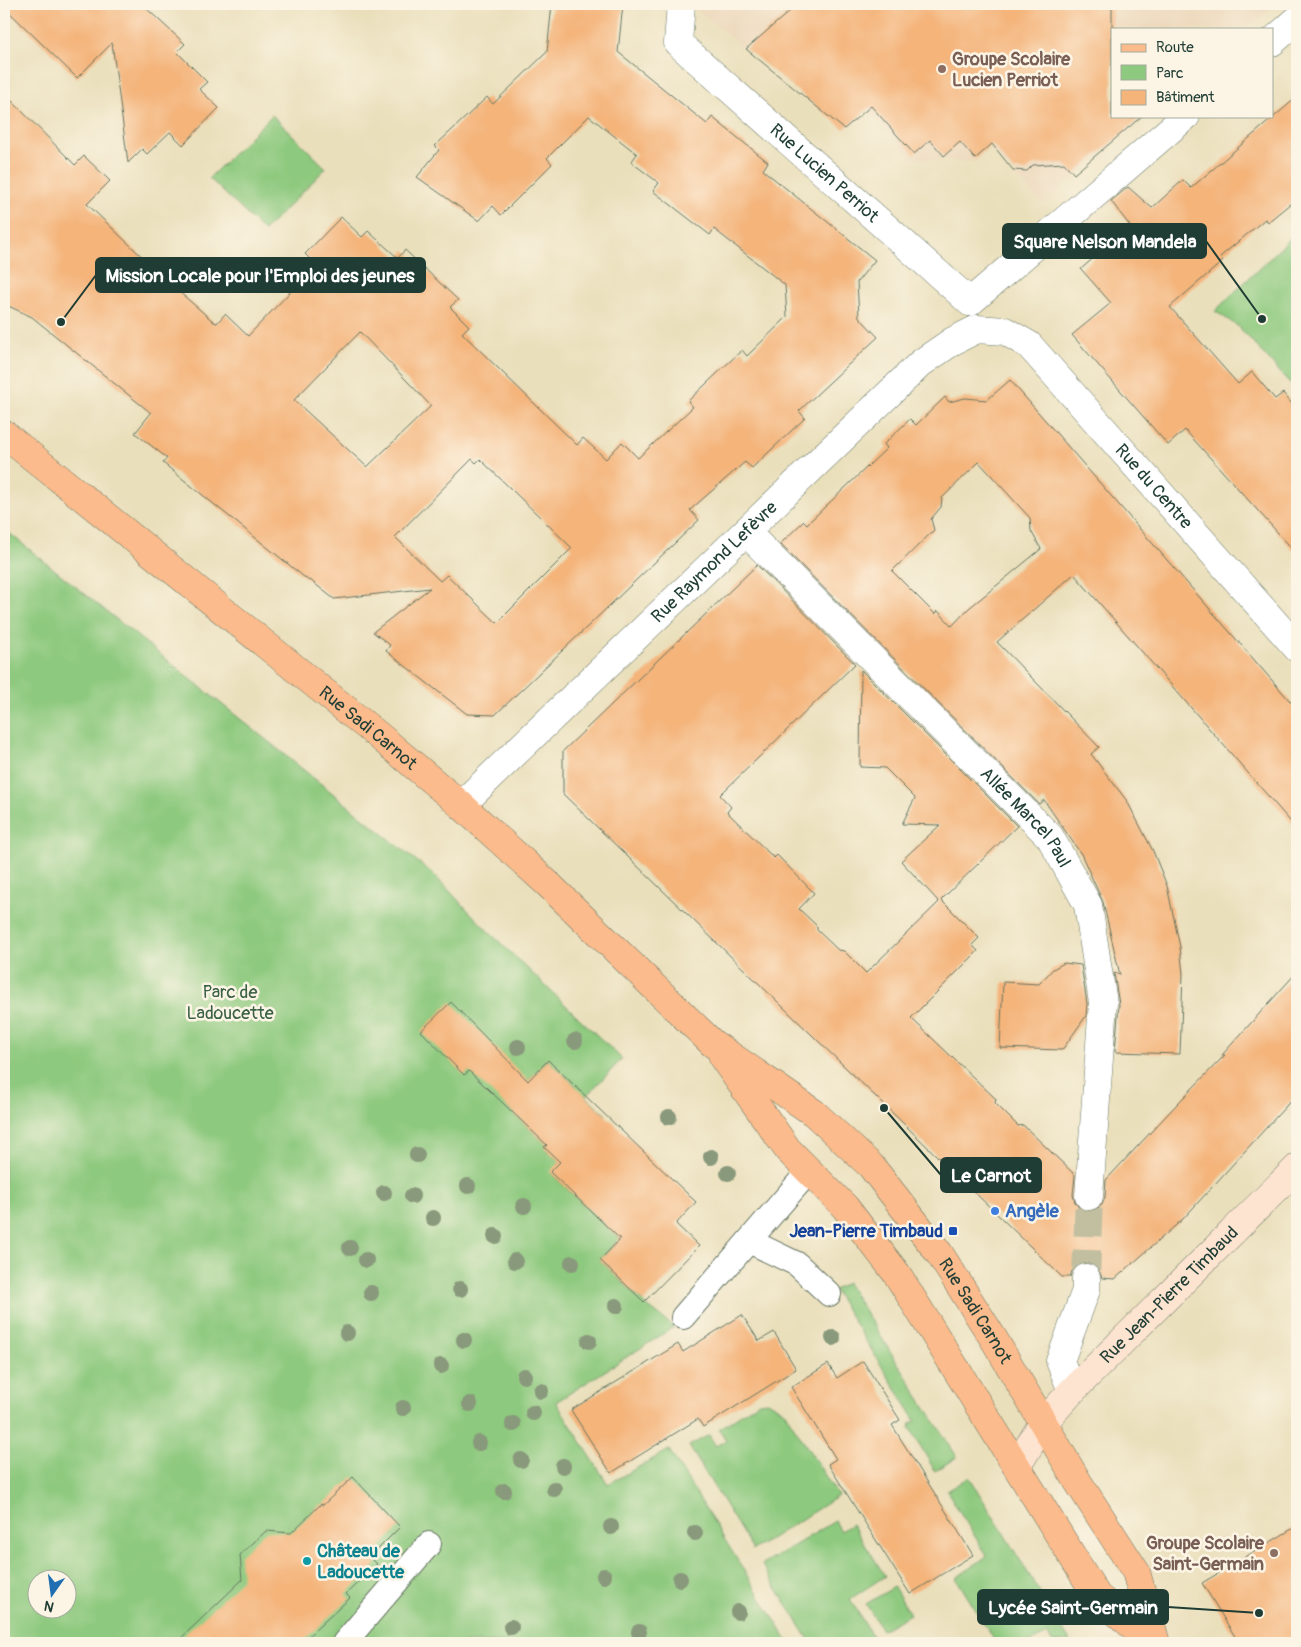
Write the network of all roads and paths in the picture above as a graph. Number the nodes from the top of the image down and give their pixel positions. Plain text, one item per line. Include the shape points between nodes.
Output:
1 (681, 4) edge
2 (1297, 20) edge
3 (1274, 40) edge
4 (1184, 118) edge
5 (970, 302) junction
6 (977, 330) junction
7 (1005, 331) joint
8 (4, 434) edge
9 (746, 532) junction
10 (1297, 648) edge
11 (461, 805) junction
12 (712, 1042) junction
13 (1297, 1168) edge
14 (809, 1171) junction
15 (1089, 1196) tunnel mouth
16 (748, 1241) junction
17 (1086, 1278) tunnel mouth
18 (829, 1294) dead end
19 (683, 1317) dead end
20 (1072, 1391) junction
21 (1044, 1423) junction
22 (1017, 1466) junction
23 (429, 1544) dead end
24 (344, 1643) edge
25 (1155, 1643) edge

1 - 5 street, Rue Lucien Perriot via 678,43
2 - 3 street
4 - 5 street
5 - 6 street
6 - 7 street, Rue Raymond Lefèvre
6 - 9 street, Rue Raymond Lefèvre via 953,341 921,363
7 - 10 street, Rue du Centre via 1029,345
8 - 11 main road, Rue Sadi Carnot
9 - 11 street, Rue Raymond Lefèvre
9 - 15 street, Allée Marcel Paul via 1050,837 1088,905 1103,1004
11 - 12 main road, Rue Sadi Carnot
12 - 14 main road, Rue Sadi Carnot via 788,1150
12 - 21 main road, Rue Sadi Carnot via 814,1113 871,1166 938,1253
13 - 20 main road, Rue Jean-Pierre Timbaud
14 - 16 lane
14 - 22 main road, Rue Sadi Carnot via 845,1207 897,1274
16 - 18 lane via 797,1264
16 - 19 lane
17 - 20 street via 1086,1290 1060,1361
20 - 21 main road, Rue Jean-Pierre Timbaud
21 - 22 main road, Rue Jean-Pierre Timbaud
21 - 25 main road, Rue Sadi Carnot via 1136,1572
22 - 25 main road, Rue Sadi Carnot via 1097,1596
23 - 24 lane

